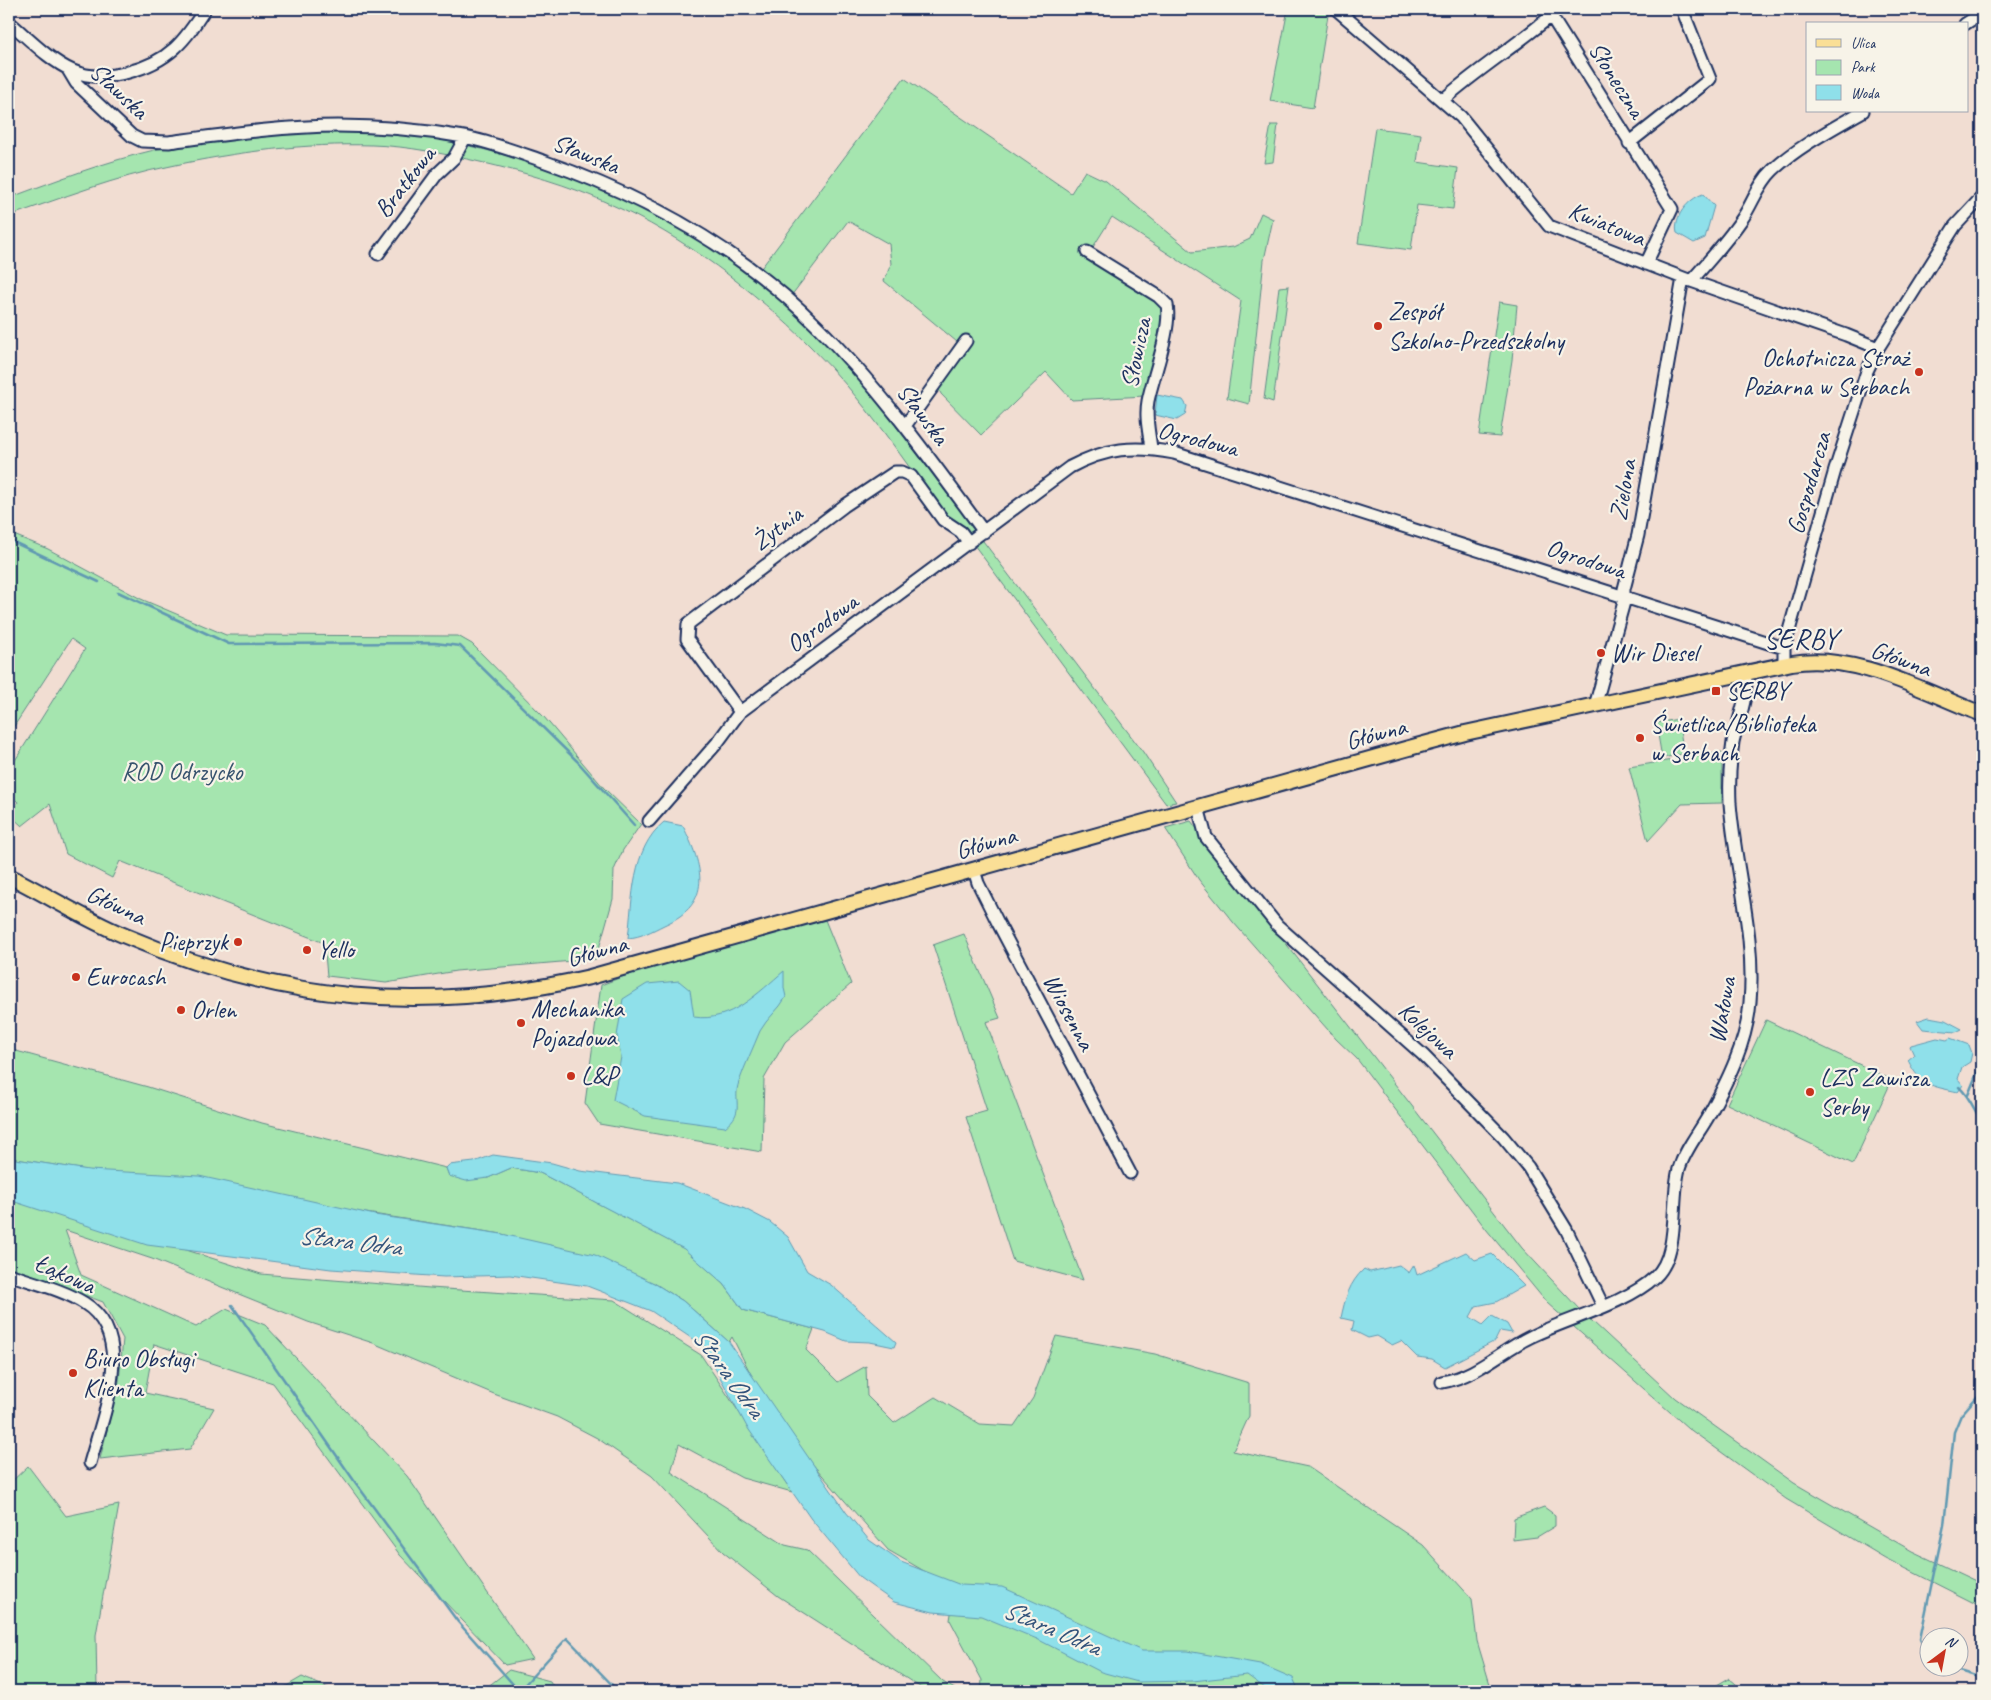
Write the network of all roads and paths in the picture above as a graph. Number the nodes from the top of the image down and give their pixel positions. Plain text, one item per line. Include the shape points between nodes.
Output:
1 (205, 9) edge
2 (1336, 9) edge
3 (1682, 9) edge
4 (1555, 12) edge
5 (1982, 13) edge
6 (9, 22) edge
7 (1968, 22) edge
8 (67, 68) junction
9 (1442, 100) junction
10 (1861, 112) edge
11 (465, 138) junction
12 (1629, 142) junction
13 (1982, 197) edge
14 (1087, 252) dead end
15 (378, 254) dead end
16 (1646, 264) junction
17 (1687, 279) junction
18 (966, 341) dead end
19 (1878, 348) junction
20 (905, 426) junction
21 (1151, 448) junction
22 (984, 532) junction
23 (969, 543) junction
24 (1624, 596) junction
25 (1784, 648) junction
26 (1784, 665) junction
27 (1745, 674) junction
28 (1595, 706) junction
29 (740, 712) junction
30 (1982, 714) edge
31 (1198, 807) junction
32 (648, 821) dead end
33 (974, 870) junction
34 (9, 876) edge
35 (1130, 1172) dead end
36 (9, 1274) edge
37 (1603, 1306) junction
38 (1442, 1382) dead end
39 (90, 1463) dead end

1 - 8 street via 175,49 148,65 130,72 98,76 84,75
2 - 9 street, Kwiatowa
3 - 12 street, Słoneczna via 1710,79
4 - 9 street, Słoneczna via 1513,47 1470,75
4 - 12 street, Słoneczna
5 - 7 street
6 - 8 street
8 - 11 street, Sławska via 76,84 124,129 142,141 169,142 336,126
9 - 16 street, Kwiatowa via 1462,118 1549,226
10 - 17 street via 1811,140 1772,171 1722,246
11 - 15 street, Bratkowa via 454,158 437,174
11 - 20 street, Sławska via 500,146 572,171 677,220 741,263 795,305 873,386
12 - 16 street, Słoneczna via 1672,209
13 - 19 street, Gospodarcza via 1955,226
14 - 21 street, Słowicza via 1158,296 1167,305 1166,328 1148,402
16 - 17 street, Kwiatowa
17 - 19 street, Kwiatowa
17 - 24 street, Zielona
18 - 20 street
19 - 25 street, Gospodarcza via 1854,408
20 - 22 street, Sławska
21 - 22 street, Ogrodowa via 1127,448 1089,457 1070,467
21 - 24 street, Ogrodowa via 1238,472
22 - 23 street, Ogrodowa
23 - 29 street, Ogrodowa
23 - 29 street, Żytnia via 943,520 911,476 902,472 888,475 836,512 688,624 687,639
24 - 25 street, Ogrodowa
24 - 28 street, Zielona
25 - 26 street, Gospodarcza
26 - 27 main road, Główna
26 - 30 main road, Główna via 1820,660 1853,666
27 - 28 main road, Główna
27 - 37 street, Wałowa via 1746,694 1730,769 1730,803 1752,961 1745,1034 1732,1070 1682,1160 1674,1192 1672,1243 1663,1267 1656,1277
28 - 31 main road, Główna via 1465,733
29 - 32 street, Ogrodowa via 717,744
31 - 33 main road, Główna
31 - 37 street, Kolejowa via 1206,837 1277,925 1423,1055 1528,1167 1566,1229
33 - 34 main road, Główna via 552,986 486,996 426,999 318,992 230,973 122,935
33 - 35 street, Wiosenna via 1037,1000
36 - 39 street, Łąkowa via 86,1304 110,1332 112,1374
37 - 38 street, Wałowa via 1527,1338 1468,1375

